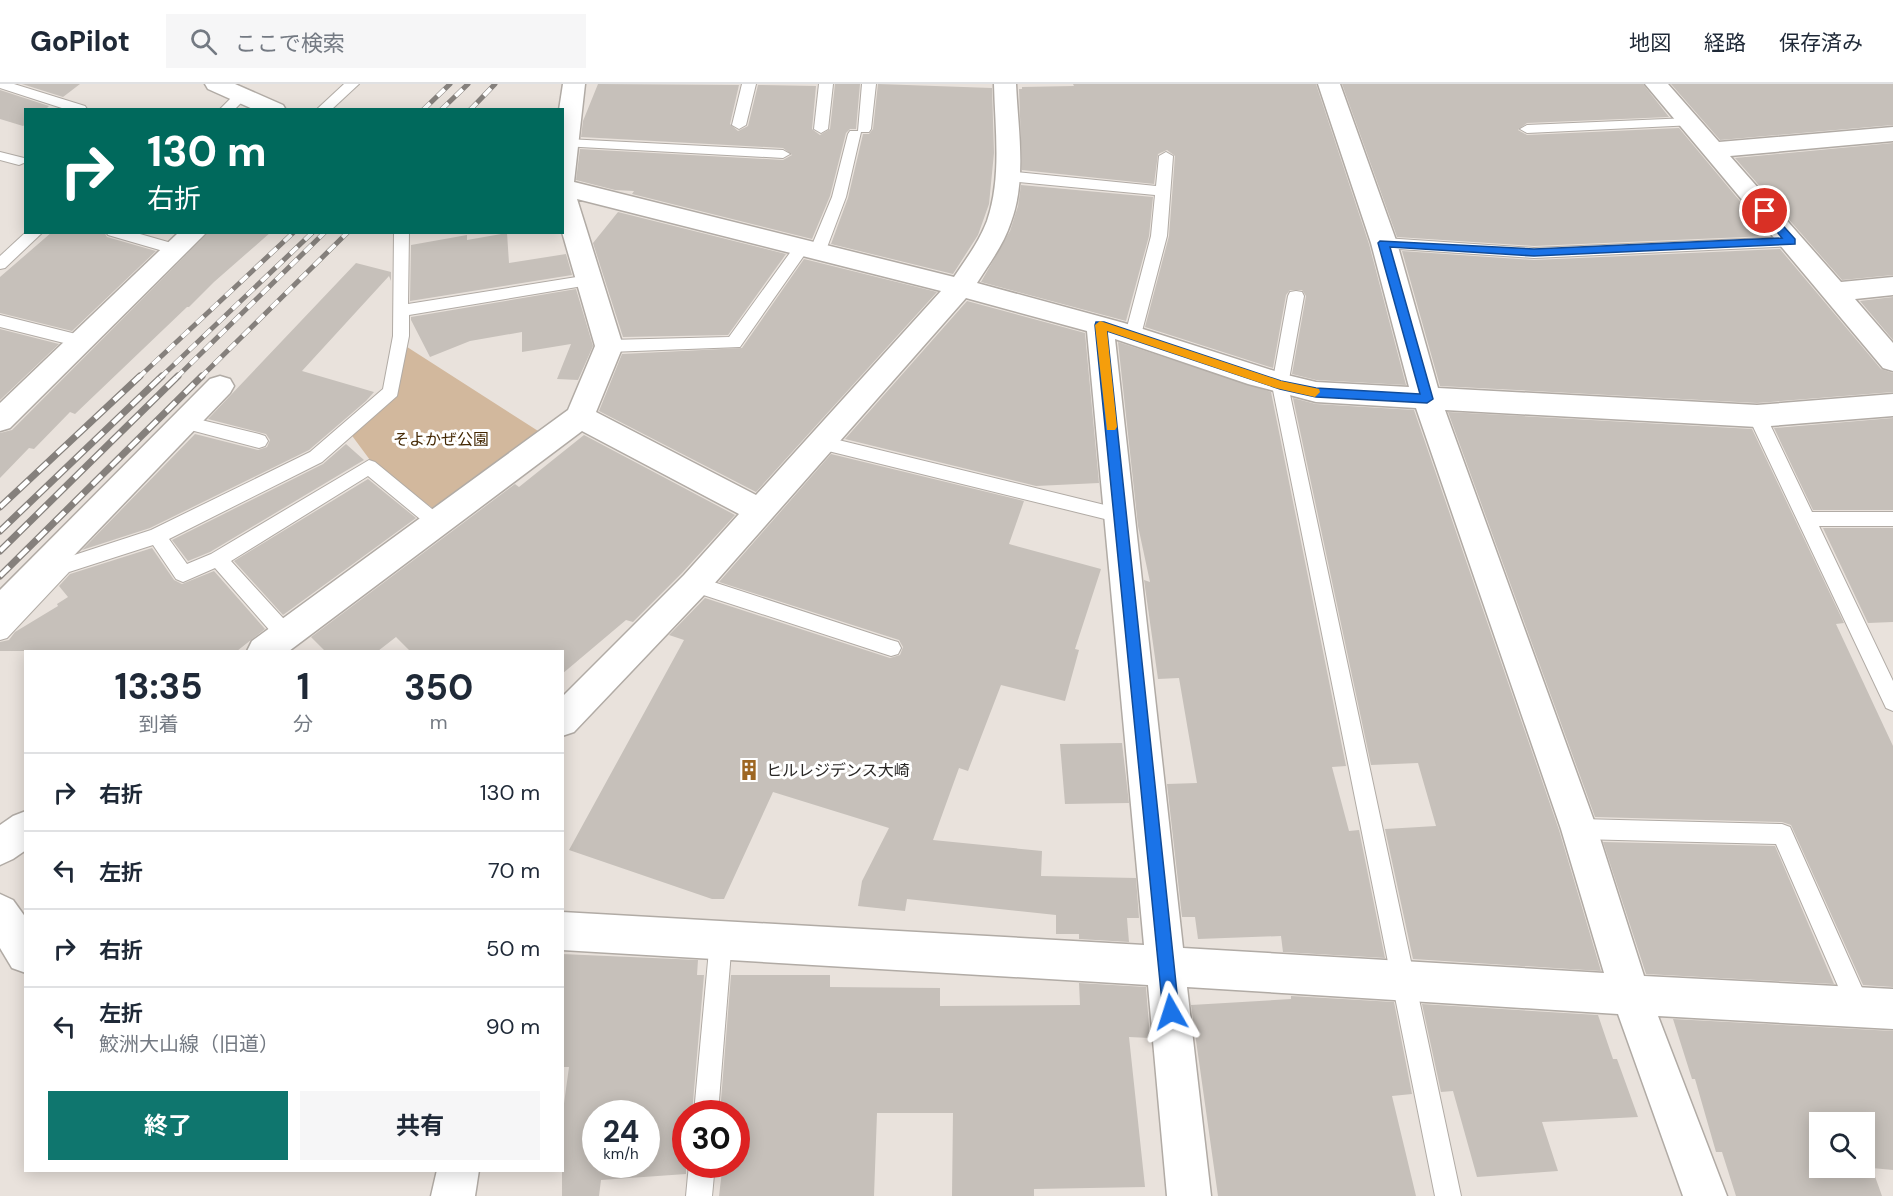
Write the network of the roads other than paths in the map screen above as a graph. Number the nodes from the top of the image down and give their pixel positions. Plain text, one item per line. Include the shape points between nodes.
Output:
1 (0, 84) edge
2 (216, 84) edge
3 (352, 84) edge
4 (574, 84) edge
5 (749, 84) edge
6 (826, 84) edge
7 (869, 84) edge
8 (1005, 84) edge
9 (1329, 84) edge
10 (1656, 84) edge
11 (233, 102) edge
12 (77, 108) edge
13 (264, 108) edge
14 (324, 108) edge
15 (1689, 122) junction
16 (739, 125) dead end
17 (821, 129) dead end
18 (1527, 129) dead end
19 (1893, 134) edge
20 (567, 143) junction
21 (1712, 150) junction
22 (783, 154) dead end
23 (0, 156) edge
24 (1166, 156) dead end
25 (19, 161) dead end
26 (564, 169) edge
27 (1007, 176) junction
28 (564, 187) edge
29 (1164, 191) junction
30 (564, 194) edge
31 (34, 234) edge
32 (129, 234) edge
33 (402, 234) edge
34 (186, 241) edge
35 (1791, 242) junction
36 (1384, 243) junction
37 (810, 248) junction
38 (0, 264) edge
39 (590, 280) junction
40 (961, 286) junction
41 (1893, 286) edge
42 (1835, 292) junction
43 (1296, 296) dead end
44 (400, 311) junction
45 (0, 321) edge
46 (1100, 325) junction
47 (1133, 335) junction
48 (84, 342) junction
49 (609, 345) junction
50 (1893, 362) edge
51 (1280, 385) junction
52 (220, 386) dead end
53 (1427, 399) junction
54 (1893, 405) edge
55 (1757, 416) junction
56 (580, 417) junction
57 (0, 420) edge
58 (185, 422) junction
59 (258, 441) dead end
60 (822, 442) junction
61 (761, 511) junction
62 (1121, 516) junction
63 (1806, 519) junction
64 (1893, 519) edge
65 (437, 523) junction
66 (157, 537) junction
67 (218, 559) junction
68 (695, 584) junction
69 (0, 611) edge
70 (0, 632) edge
71 (275, 643) edge
72 (891, 648) dead end
73 (1893, 702) edge
74 (564, 719) edge
75 (24, 829) edge
76 (1579, 829) junction
77 (0, 847) edge
78 (0, 913) edge
79 (564, 931) edge
80 (721, 939) junction
81 (24, 951) edge
82 (1166, 966) junction
83 (1402, 983) junction
84 (1631, 996) junction
85 (1876, 1009) edge
86 (707, 1100) edge
87 (458, 1172) edge
88 (701, 1178) edge
89 (453, 1196) edge
90 (699, 1196) edge
91 (1189, 1196) edge
92 (1448, 1196) edge
93 (1705, 1196) edge

1 - 12 lane
2 - 11 street
3 - 14 lane
4 - 20 street
5 - 16 lane
6 - 17 lane
7 - 37 lane via 860,132 839,197
8 - 27 street
9 - 36 street
10 - 15 street
11 - 13 street
15 - 18 lane
15 - 21 street
19 - 21 street
20 - 22 lane
20 - 26 street
21 - 35 street
23 - 25 lane
24 - 29 lane
27 - 29 lane
27 - 40 street via 999,221
28 - 37 street
29 - 47 lane via 1159,236
30 - 39 street
31 - 38 lane
32 - 34 lane
33 - 44 lane
34 - 48 street
35 - 36 lane via 1534,253
35 - 42 street
36 - 53 street
37 - 40 street
37 - 49 lane via 734,343
39 - 44 lane
39 - 49 street
40 - 46 street
40 - 60 street
41 - 42 street
42 - 50 street
43 - 51 lane
44 - 66 lane via 401,336 391,392 316,458
45 - 48 lane
46 - 47 street
46 - 62 street
47 - 51 street
48 - 57 street
49 - 56 street
51 - 53 street via 1316,392
51 - 83 lane
52 - 58 street
53 - 55 street
53 - 76 street
54 - 55 street
55 - 63 lane
56 - 61 street
56 - 65 street
58 - 59 lane
58 - 69 street
60 - 61 street
60 - 62 lane
61 - 68 street
62 - 82 street
63 - 64 lane
63 - 73 lane
65 - 67 lane via 369,467
65 - 71 street
66 - 67 lane via 183,574
66 - 70 lane via 63,566
67 - 71 lane
68 - 72 lane
68 - 74 street
75 - 77 street
76 - 84 street
76 - 85 lane via 1782,834
78 - 81 street
79 - 80 street
80 - 82 street
80 - 86 lane
82 - 83 street
82 - 91 street
83 - 84 street
83 - 92 lane
84 - 85 street
84 - 93 street
87 - 89 street
88 - 90 lane

